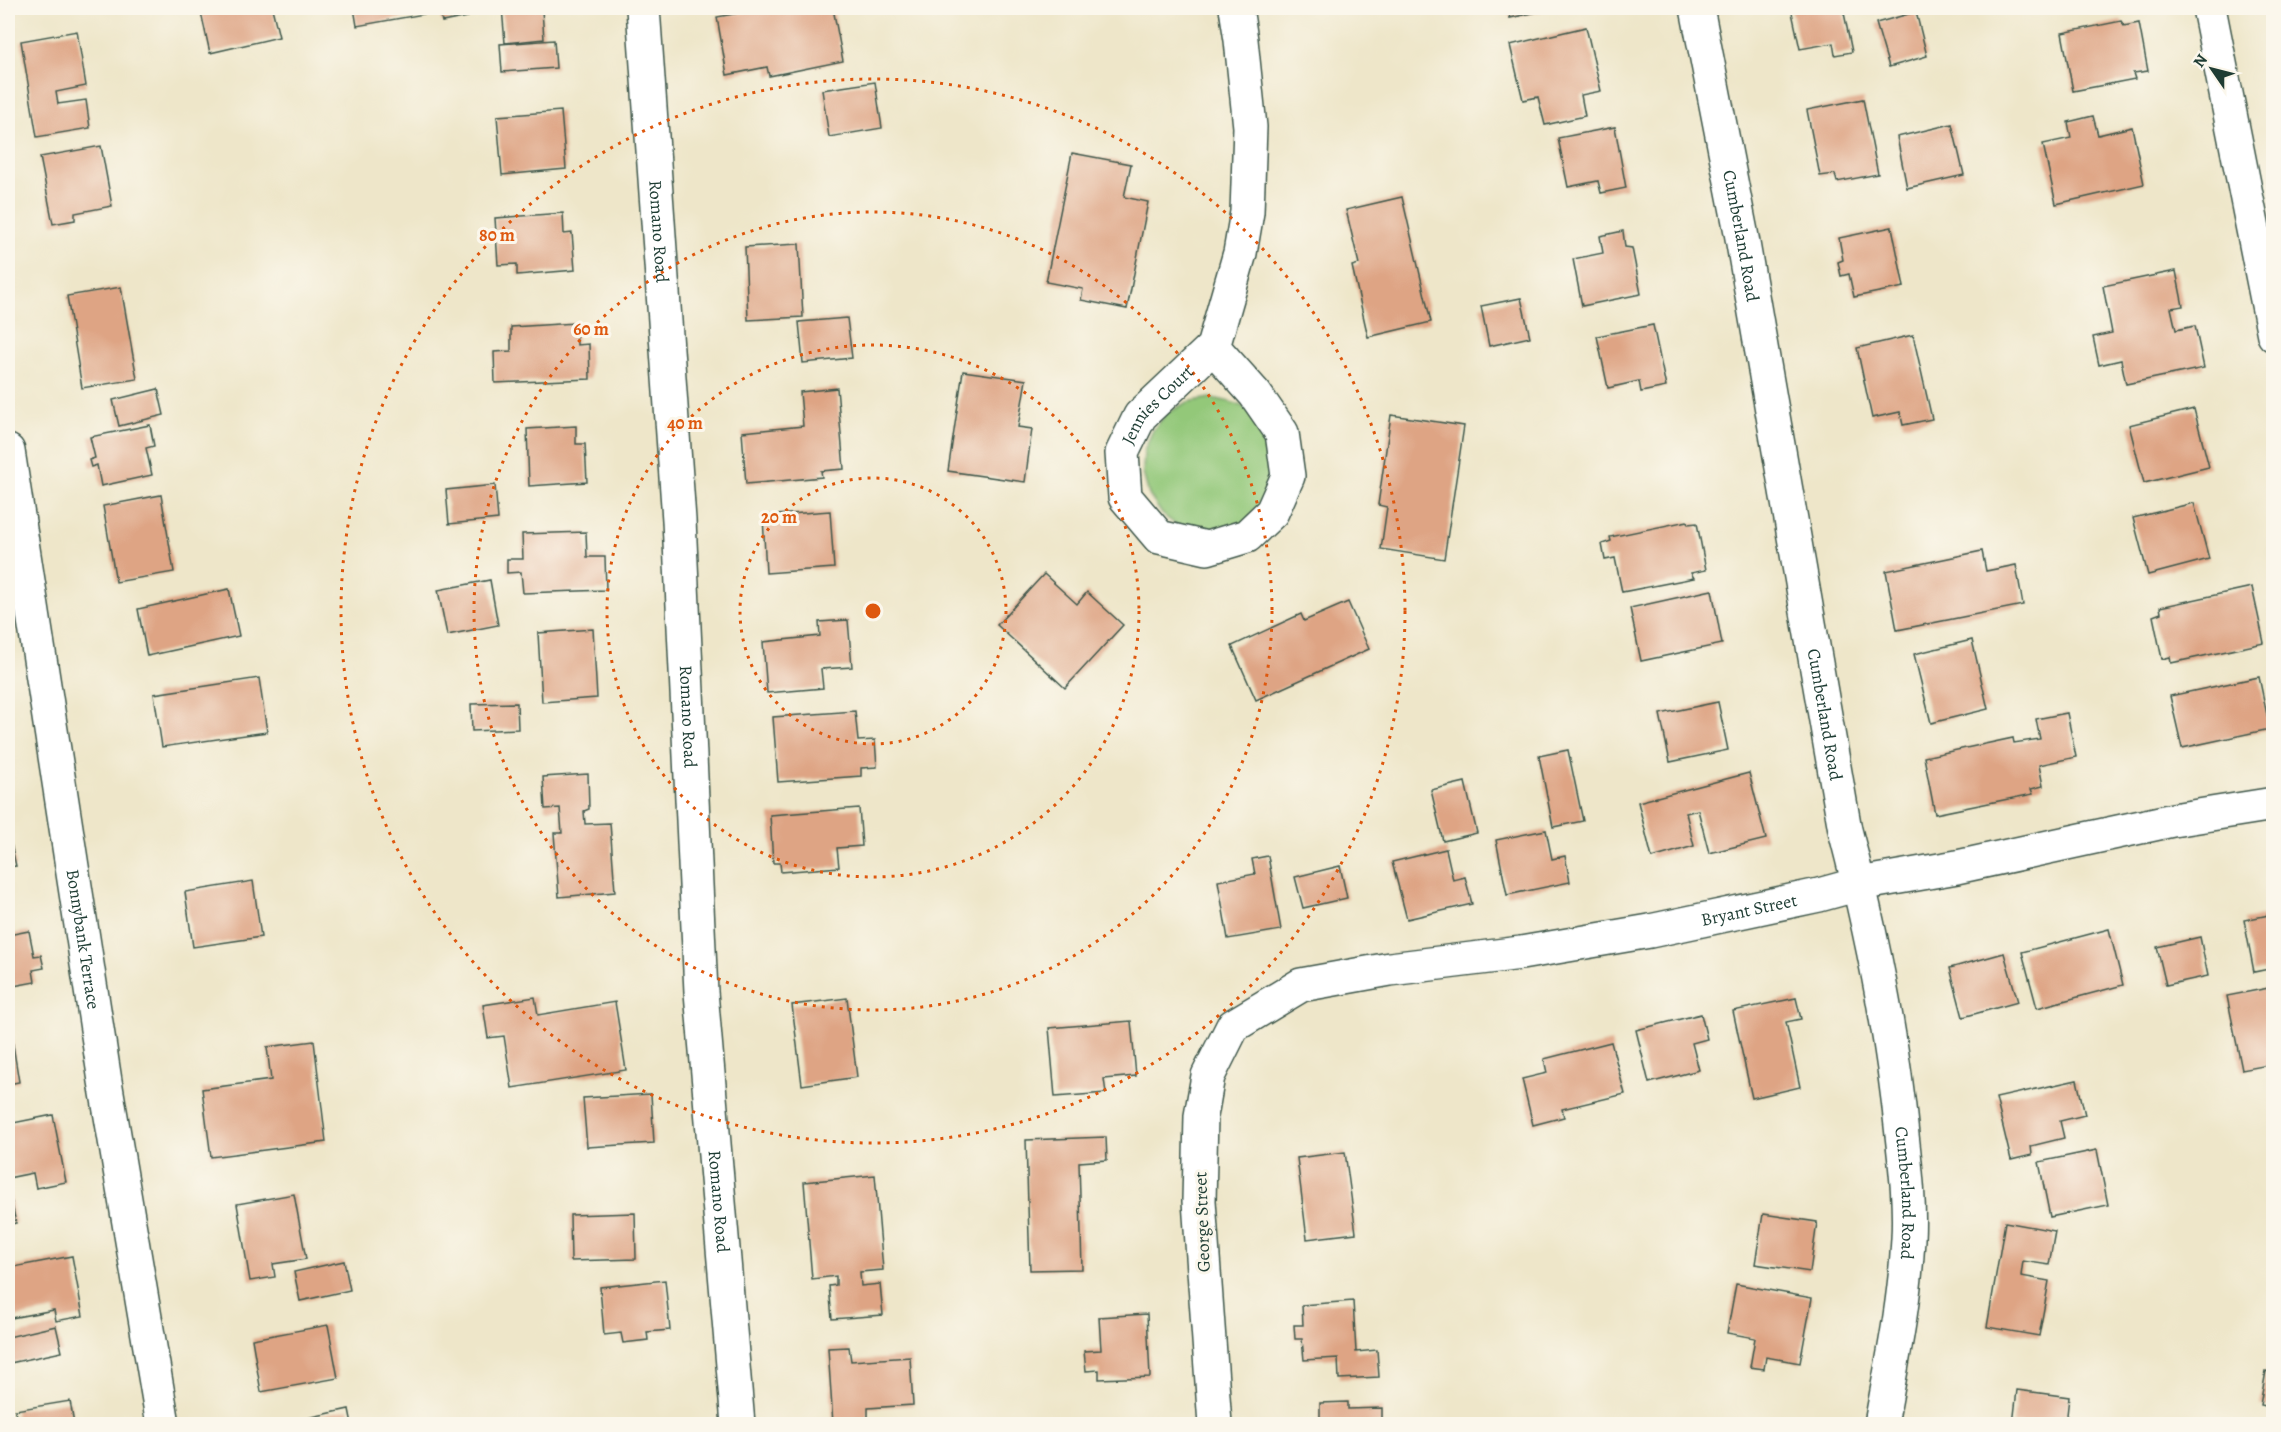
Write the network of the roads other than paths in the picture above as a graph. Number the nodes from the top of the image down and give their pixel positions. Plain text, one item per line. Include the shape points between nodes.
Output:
1 (643, 8) edge
2 (1236, 8) edge
3 (1696, 8) edge
4 (2209, 8) edge
5 (2274, 335) edge
6 (1213, 347) junction
7 (8, 452) edge
8 (2274, 804) edge
9 (1859, 884) junction
10 (1233, 1026) joint
11 (163, 1425) edge
12 (738, 1425) edge
13 (1215, 1425) edge
14 (1881, 1425) edge

1 - 12 street, Romano Road via 679,520 701,992
2 - 6 street via 1250,127 1247,212 1240,253
3 - 9 street, Cumberland Road via 1741,232 1845,830
4 - 5 street
6 - 6 street, Jennies Court via 1140,416 1122,453 1125,497 1159,537 1207,548 1247,536 1272,512 1288,476 1282,433 1255,394
7 - 11 street, Bonnybank Terrace via 105,1081
8 - 9 street, Bryant Street via 2173,820
9 - 10 street, Bryant Street via 1650,931 1301,985
9 - 14 street, Cumberland Road via 1895,1068 1908,1198 1899,1324
10 - 13 street, George Street via 1208,1077 1201,1116 1199,1200

